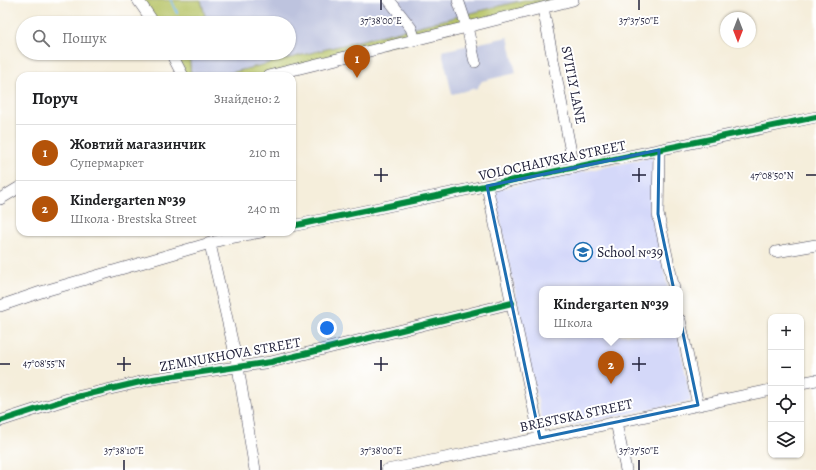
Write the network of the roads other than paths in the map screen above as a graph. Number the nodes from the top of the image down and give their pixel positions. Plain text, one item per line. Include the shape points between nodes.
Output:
1 (138, 0) edge
2 (389, 0) edge
3 (458, 0) edge
4 (573, 0) edge
5 (543, 8) junction
6 (149, 16) edge
7 (467, 27) junction
8 (415, 40) junction
9 (175, 60) edge
10 (475, 62) dead end
11 (181, 72) edge
12 (284, 72) edge
13 (816, 117) edge
14 (659, 150) junction
15 (574, 168) junction
16 (487, 186) junction
17 (16, 189) edge
18 (0, 199) edge
19 (296, 225) edge
20 (242, 236) edge
21 (210, 244) junction
22 (816, 245) edge
23 (776, 252) dead end
24 (673, 286) edge
25 (512, 303) junction
26 (0, 306) edge
27 (683, 334) edge
28 (238, 367) junction
29 (816, 380) edge
30 (804, 382) edge
31 (768, 391) edge
32 (698, 405) junction
33 (0, 421) edge
34 (616, 422) junction
35 (540, 438) junction
36 (255, 470) edge
37 (387, 470) edge
38 (626, 470) edge

1 - 6 street
2 - 8 street via 411,28
3 - 7 street
4 - 5 street
5 - 7 street
5 - 15 street, SVITLY LANE
7 - 8 street
7 - 10 street
8 - 12 street
9 - 11 street
13 - 14 street, VOLOCHAIVSKA STREET
14 - 15 street, VOLOCHAIVSKA STREET
14 - 24 street via 658,214
15 - 16 street, VOLOCHAIVSKA STREET
16 - 19 street, VOLOCHAIVSKA STREET
16 - 25 street
17 - 18 street
20 - 21 street
21 - 26 street
21 - 28 street
22 - 23 street
25 - 28 street, ZEMNUKHOVA STREET via 271,362
25 - 35 street
27 - 32 street
28 - 33 street, ZEMNUKHOVA STREET via 153,379 68,399
28 - 36 street
29 - 30 street
31 - 32 street, BRESTSKA STREET
32 - 34 street, BRESTSKA STREET
34 - 35 street, BRESTSKA STREET
34 - 38 street
35 - 37 street, BRESTSKA STREET

